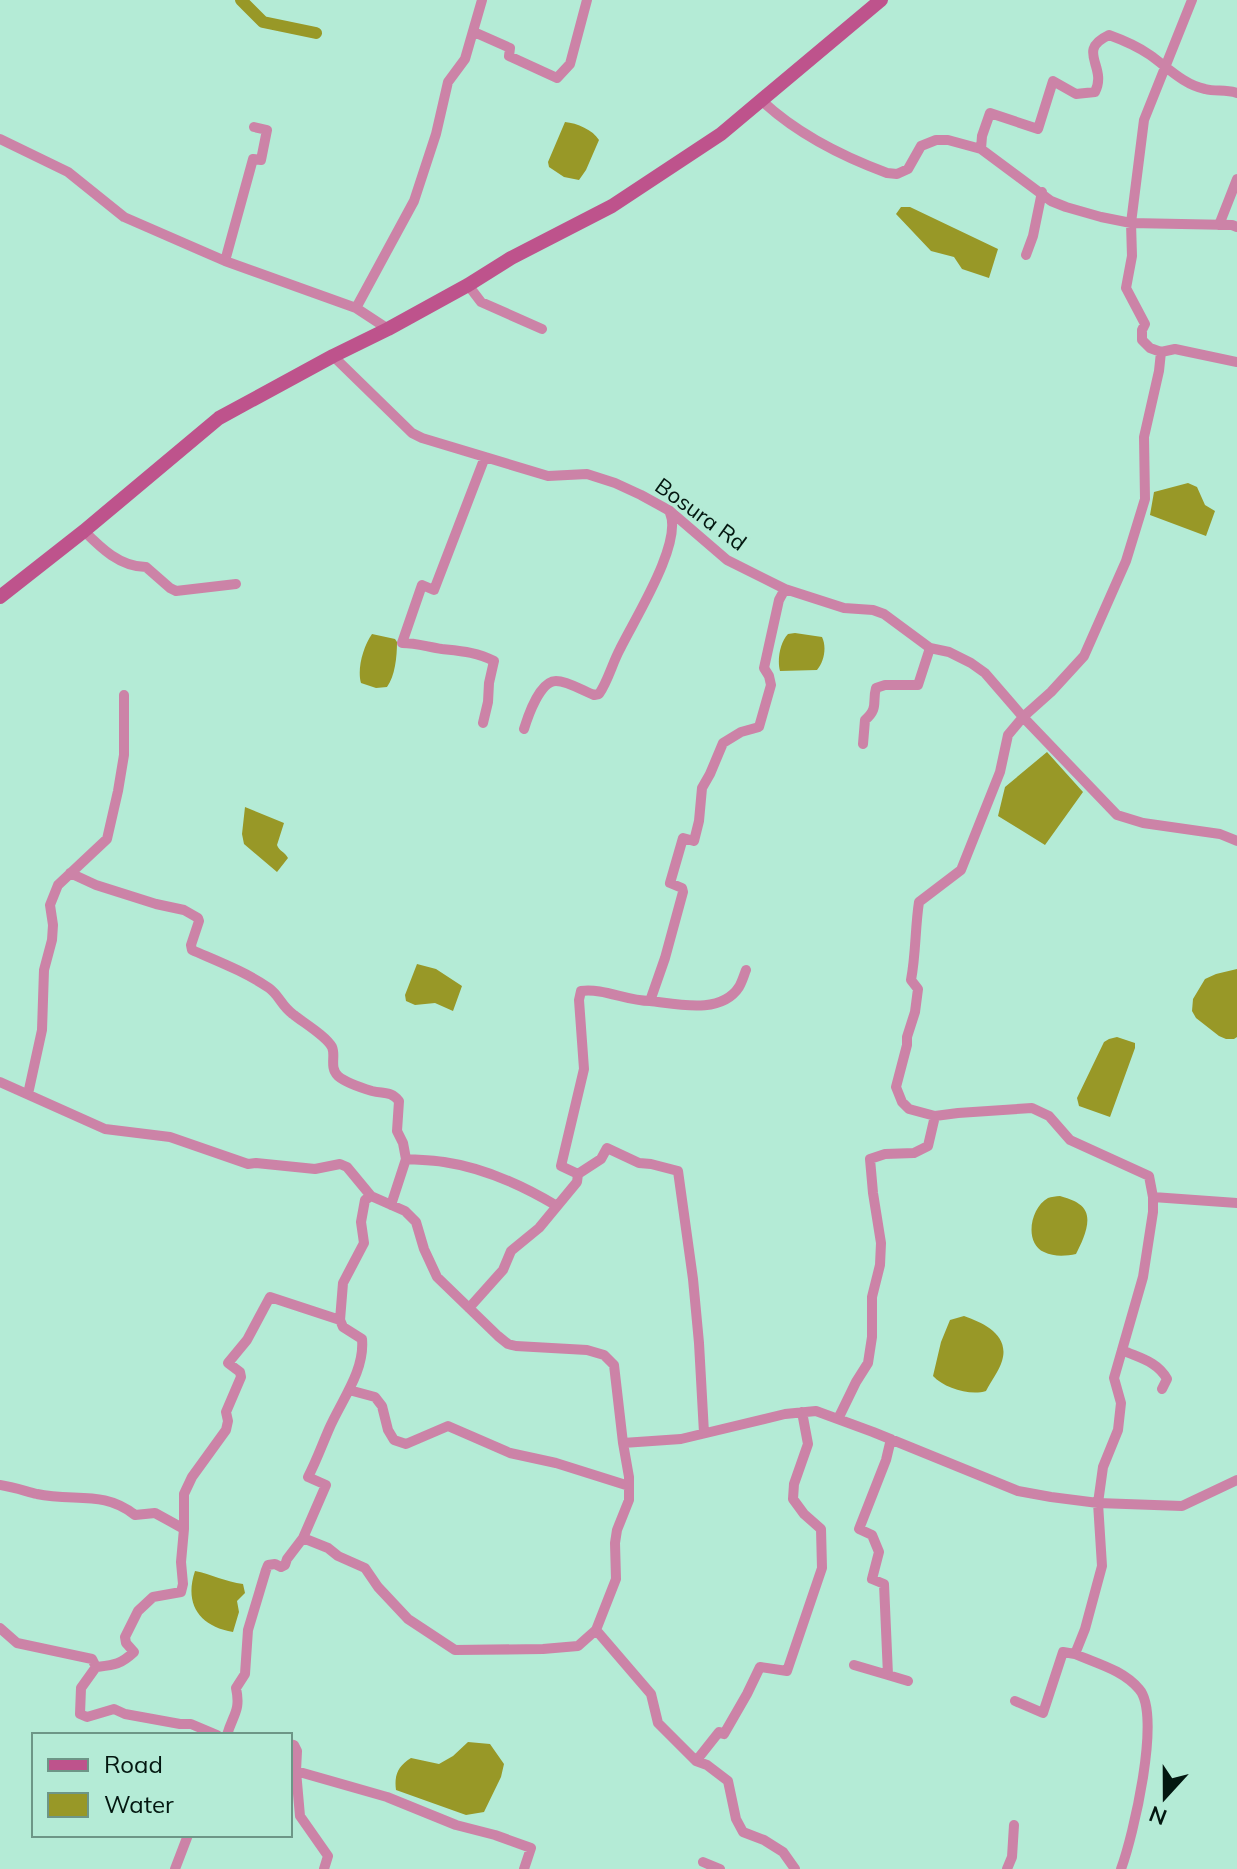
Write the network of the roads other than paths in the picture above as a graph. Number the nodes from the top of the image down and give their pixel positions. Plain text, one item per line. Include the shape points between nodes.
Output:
1 (482, 0) edge
2 (587, 0) edge
3 (881, 0) edge
4 (1192, 0) edge
5 (474, 32) junction
6 (1165, 67) junction
7 (1237, 93) edge
8 (761, 100) junction
9 (254, 127) dead end
10 (0, 139) edge
11 (981, 149) junction
12 (1237, 179) edge
13 (1042, 192) junction
14 (1131, 223) junction
15 (1219, 225) junction
16 (1237, 227) edge
17 (1026, 255) dead end
18 (225, 261) junction
19 (468, 285) junction
20 (356, 308) junction
21 (388, 329) junction
22 (542, 329) dead end
23 (1161, 352) junction
24 (333, 356) junction
25 (1237, 362) edge
26 (485, 457) junction
27 (670, 511) junction
28 (84, 531) junction
29 (236, 584) dead end
30 (785, 589) junction
31 (0, 597) edge
32 (930, 648) junction
33 (124, 695) dead end
34 (1023, 717) junction
35 (483, 723) dead end
36 (524, 729) dead end
37 (863, 744) dead end
38 (1237, 841) edge
39 (70, 873) junction
40 (746, 970) dead end
41 (650, 1001) junction
42 (0, 1082) edge
43 (28, 1094) junction
44 (935, 1116) junction
45 (406, 1159) junction
46 (578, 1174) junction
47 (371, 1196) junction
48 (1153, 1197) junction
49 (1237, 1203) edge
50 (391, 1205) junction
51 (557, 1206) junction
52 (469, 1308) junction
53 (340, 1320) junction
54 (1122, 1350) junction
55 (1162, 1389) dead end
56 (349, 1390) junction
57 (802, 1412) junction
58 (838, 1419) junction
59 (704, 1433) junction
60 (891, 1439) junction
61 (623, 1443) junction
62 (1237, 1480) edge
63 (0, 1485) edge
64 (629, 1486) junction
65 (1098, 1503) junction
66 (184, 1529) junction
67 (303, 1538) junction
68 (0, 1628) edge
69 (596, 1630) junction
70 (1075, 1654) junction
71 (854, 1665) dead end
72 (96, 1667) junction
73 (888, 1675) junction
74 (908, 1681) dead end
75 (1015, 1701) dead end
76 (212, 1733) edge
77 (228, 1733) edge
78 (292, 1744) edge
79 (696, 1761) junction
80 (296, 1771) junction
81 (1014, 1825) dead end
82 (187, 1837) edge
83 (703, 1862) dead end
84 (175, 1869) edge
85 (324, 1869) edge
86 (524, 1869) edge
87 (720, 1869) edge
88 (795, 1869) edge
89 (1007, 1869) edge
90 (1121, 1869) edge

1 - 5 street
2 - 5 street via 570,64 557,78 509,56 510,48
3 - 8 main road
4 - 6 street
5 - 20 street via 465,59 448,82 414,201
6 - 7 street via 1205,89
6 - 11 street via 1128,42 1109,35 1099,39 1092,55 1100,77 1095,92 1076,94 1053,81 1038,129 990,113
6 - 14 street via 1144,120
8 - 11 street via 817,142 887,173 908,169 921,146 936,140
8 - 19 main road via 721,134 612,206
9 - 18 street via 267,130 261,160 253,159
10 - 18 street via 68,172 124,217
11 - 13 street
12 - 15 street
13 - 14 street via 1066,207
13 - 17 street
14 - 15 street
14 - 23 street via 1126,288 1145,324 1142,340
15 - 16 street
18 - 20 street
19 - 21 main road
19 - 22 street via 481,302
20 - 21 street
21 - 24 main road
23 - 25 street via 1175,349
23 - 34 street via 1144,437 1145,499 1126,561 1084,656
24 - 26 street, Bosura Rd via 412,433
24 - 28 main road via 219,418
26 - 27 street, Bosura Rd via 548,476 587,474
26 - 35 street via 434,590 422,585 402,643 469,651 494,661
27 - 30 street, Bosura Rd via 727,560
27 - 36 street via 672,532 662,567 599,694 548,683 530,708
28 - 29 street via 104,551 146,567 176,591
28 - 31 main road
30 - 32 street, Bosura Rd via 884,614
30 - 41 street via 764,668 771,685 759,727 723,743 702,788 694,841 683,838 670,883 683,892
32 - 34 street, Bosura Rd via 949,652 985,673
32 - 37 street via 918,685 876,688
33 - 39 street via 124,755 107,839
34 - 38 street, Bosura Rd via 1117,815
34 - 44 street via 1008,735 1000,772 961,870 919,902 911,980 918,989 896,1087 909,1109
39 - 43 street via 50,905 53,925 44,970 42,1030
39 - 45 street via 198,918 192,950 273,990 286,1009 332,1047 337,1075 394,1095
40 - 41 street via 739,988 711,1005
41 - 46 street via 581,991 584,1069 561,1166
42 - 43 street
43 - 47 street via 105,1129 170,1137 248,1164 315,1169 340,1164
44 - 48 street via 1042,1111 1070,1140 1149,1176
44 - 58 street via 928,1146 870,1159 881,1243 872,1337 868,1363
45 - 50 street
45 - 51 street via 480,1170
46 - 51 street
46 - 59 street via 601,1159 607,1148 639,1163 678,1171 696,1311
47 - 50 street
47 - 53 street via 365,1200 361,1222 364,1243 343,1283
48 - 49 street
48 - 54 street via 1143,1277
50 - 52 street via 416,1222 437,1277
51 - 52 street via 511,1251 503,1270
52 - 61 street via 508,1344 604,1355 614,1365
53 - 56 street via 362,1339
53 - 66 street via 270,1297 228,1363 241,1377 226,1412 226,1430 184,1494
54 - 55 street via 1155,1364 1167,1379
54 - 65 street via 1114,1378 1121,1403 1118,1430 1103,1467
56 - 64 street via 375,1397 394,1440 406,1444 448,1426 510,1453
56 - 67 street via 308,1477 326,1485
57 - 58 street
57 - 59 street
57 - 79 street via 808,1444 793,1499 821,1529 822,1568 787,1671 760,1667 724,1734 719,1732
58 - 60 street
59 - 61 street
60 - 65 street via 1018,1491
60 - 73 street via 859,1529 872,1535 879,1552 872,1579 884,1584
61 - 64 street
62 - 65 street via 1182,1506
63 - 66 street via 107,1500 135,1515 155,1513
64 - 69 street via 615,1543 616,1579
65 - 70 street via 1102,1566
66 - 72 street via 181,1592 153,1597 138,1611 125,1637 134,1652 118,1665
67 - 69 street via 365,1568 408,1619 455,1650 578,1646
67 - 77 street via 285,1565 268,1565 266,1570 248,1630 245,1674 236,1688 240,1705
68 - 72 street via 17,1643 92,1659
69 - 79 street via 651,1694 658,1723
70 - 75 street via 1063,1652 1043,1713
70 - 90 street via 1124,1674 1147,1704 1145,1770
71 - 73 street
72 - 76 street via 81,1688 80,1714 114,1709
73 - 74 street
78 - 80 street
79 - 88 street via 728,1781 743,1832 783,1852
80 - 85 street via 300,1816 328,1856
80 - 86 street via 531,1848
81 - 89 street
82 - 84 street
83 - 87 street

